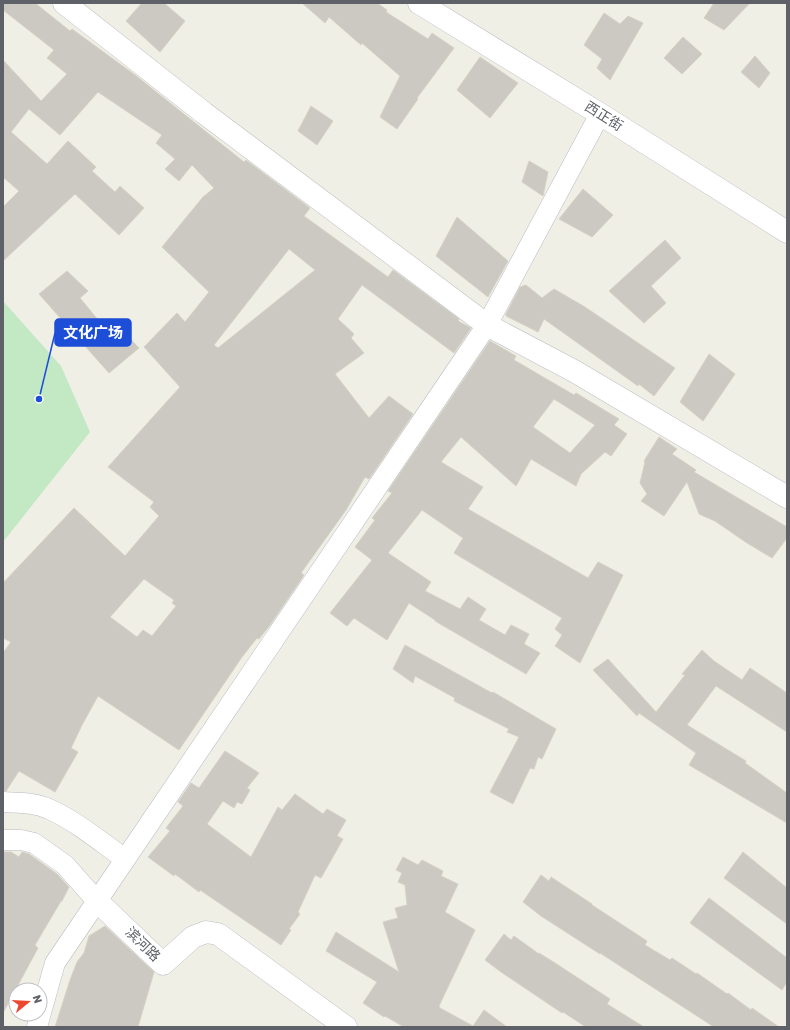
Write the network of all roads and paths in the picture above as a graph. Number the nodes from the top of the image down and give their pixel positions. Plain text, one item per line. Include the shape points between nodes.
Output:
1 (64, 3) edge
2 (419, 3) edge
3 (600, 114) junction
4 (787, 232) edge
5 (487, 325) junction
6 (787, 498) edge
7 (3, 802) edge
8 (3, 840) edge
9 (125, 859) junction
10 (97, 901) junction
11 (37, 1027) edge
12 (346, 1027) edge

1 - 5 main road via 204,113
2 - 3 main road, 西正街
3 - 4 main road, 西正街
3 - 5 street
5 - 6 main road via 574,371
5 - 9 street
7 - 9 street via 27,803 48,808
8 - 10 street, 滨河路 via 34,843 66,866
9 - 10 street
10 - 11 street via 55,963
10 - 12 main road, 滨河路 via 163,964 193,937 206,932 218,934

